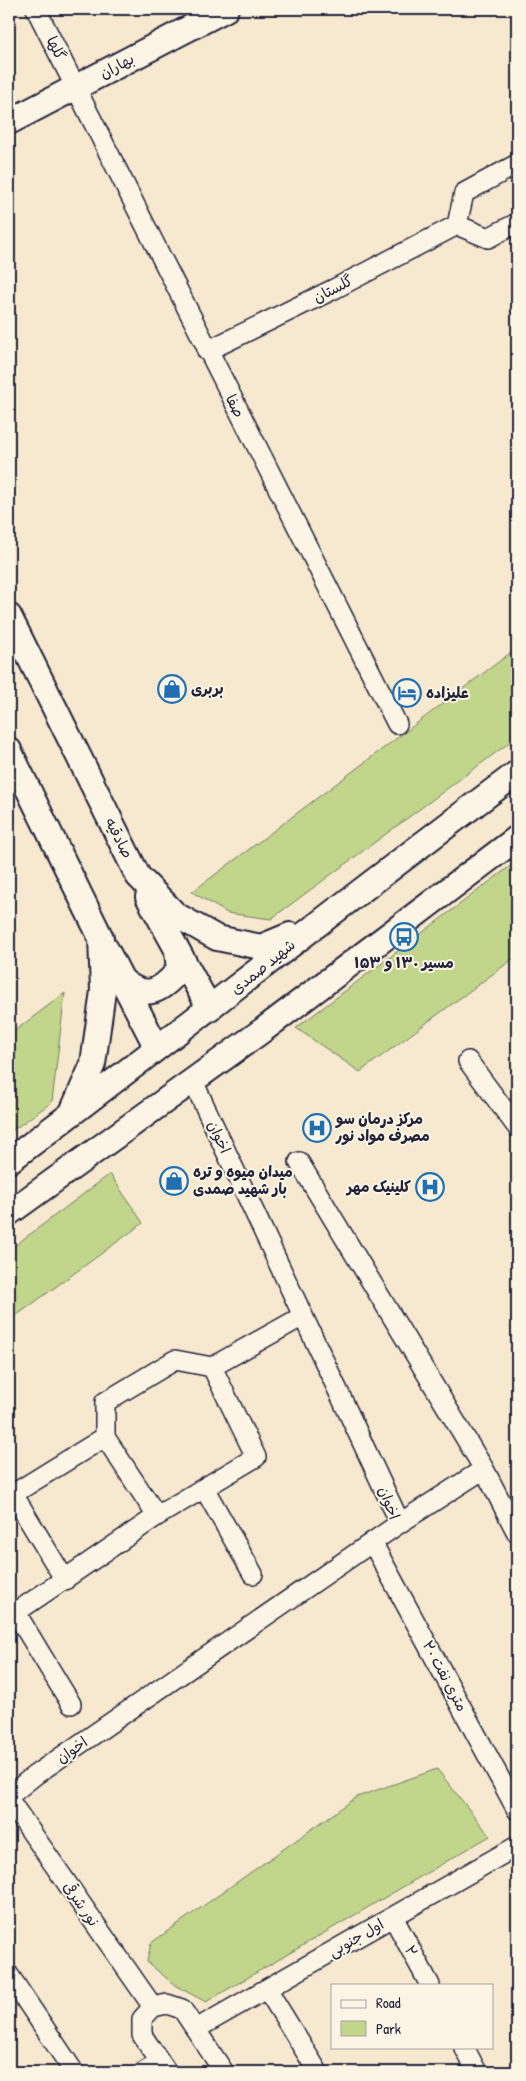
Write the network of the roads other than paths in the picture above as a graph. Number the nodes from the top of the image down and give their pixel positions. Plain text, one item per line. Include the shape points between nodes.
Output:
1 (36, 9) edge
2 (226, 9) edge
3 (75, 88) junction
4 (9, 122) edge
5 (517, 164) edge
6 (517, 223) edge
7 (457, 225) junction
8 (207, 351) junction
9 (9, 616) edge
10 (396, 724) dead end
11 (9, 750) edge
12 (516, 777) edge
13 (517, 838) edge
14 (138, 876) junction
15 (315, 925) junction
16 (101, 938) junction
17 (177, 952) junction
18 (119, 976) junction
19 (210, 1009) junction
20 (158, 1048) junction
21 (468, 1061) dead end
22 (192, 1080) junction
23 (71, 1114) junction
24 (517, 1127) edge
25 (9, 1161) edge
26 (299, 1162) dead end
27 (9, 1213) edge
28 (303, 1316) junction
29 (212, 1367) junction
30 (105, 1437) junction
31 (484, 1469) junction
32 (204, 1488) junction
33 (11, 1493) edge
34 (157, 1516) junction
35 (400, 1523) junction
36 (517, 1533) edge
37 (372, 1542) junction
38 (253, 1574) dead end
39 (65, 1580) junction
40 (12, 1615) edge
41 (71, 1704) dead end
42 (9, 1796) edge
43 (9, 1800) edge
44 (517, 1810) edge
45 (517, 1846) edge
46 (393, 1917) junction
47 (9, 1975) edge
48 (429, 1984) edge
49 (267, 1989) junction
50 (153, 2007) junction
51 (196, 2029) junction
52 (465, 2048) edge
53 (163, 2067) edge
54 (74, 2072) edge
55 (144, 2072) edge
56 (224, 2072) edge
57 (318, 2072) edge
58 (477, 2072) edge

1 - 3 street, گلها
2 - 3 main road, بهاران
3 - 4 main road, بهاران
3 - 8 street, صفا
5 - 7 street via 464,193
6 - 7 street via 488,238
7 - 8 street, گلستان
8 - 10 street, صفا
9 - 14 main road, صادقیه
11 - 16 main road
12 - 15 main road, شهید صمدی
13 - 22 main road
14 - 15 main road, صادقیه via 176,915 216,938 261,947
14 - 17 main road
15 - 19 main road, شهید صمدی
16 - 18 main road
16 - 23 main road via 103,991 92,1064
17 - 18 main road via 179,970 167,985 151,992 134,990
17 - 19 main road
18 - 20 main road
19 - 20 main road, شهید صمدی
20 - 23 main road, شهید صمدی
21 - 24 street
22 - 27 main road
22 - 28 street, اخوان
23 - 25 main road, شهید صمدی
26 - 31 street
28 - 29 street
28 - 35 street, اخوان
29 - 30 street via 175,1360 105,1402
29 - 32 street via 256,1457
30 - 33 street
30 - 34 street
31 - 35 street
31 - 36 street
32 - 34 street
32 - 38 street
33 - 39 street
34 - 39 street
35 - 37 street, اخوان
37 - 42 street, اخوان via 35,1774
37 - 44 street, ۲۰ متری نفت
39 - 40 street
40 - 41 street
43 - 50 street, نور شرقی
45 - 46 street, اول جنوبی
46 - 48 street, ۲
46 - 49 street, اول جنوبی
47 - 54 street
49 - 51 street, اول جنوبی
49 - 57 street
50 - 51 street via 167,2004 182,2009
50 - 53 street via 142,2019 142,2034
51 - 56 street
52 - 58 street
53 - 55 street

